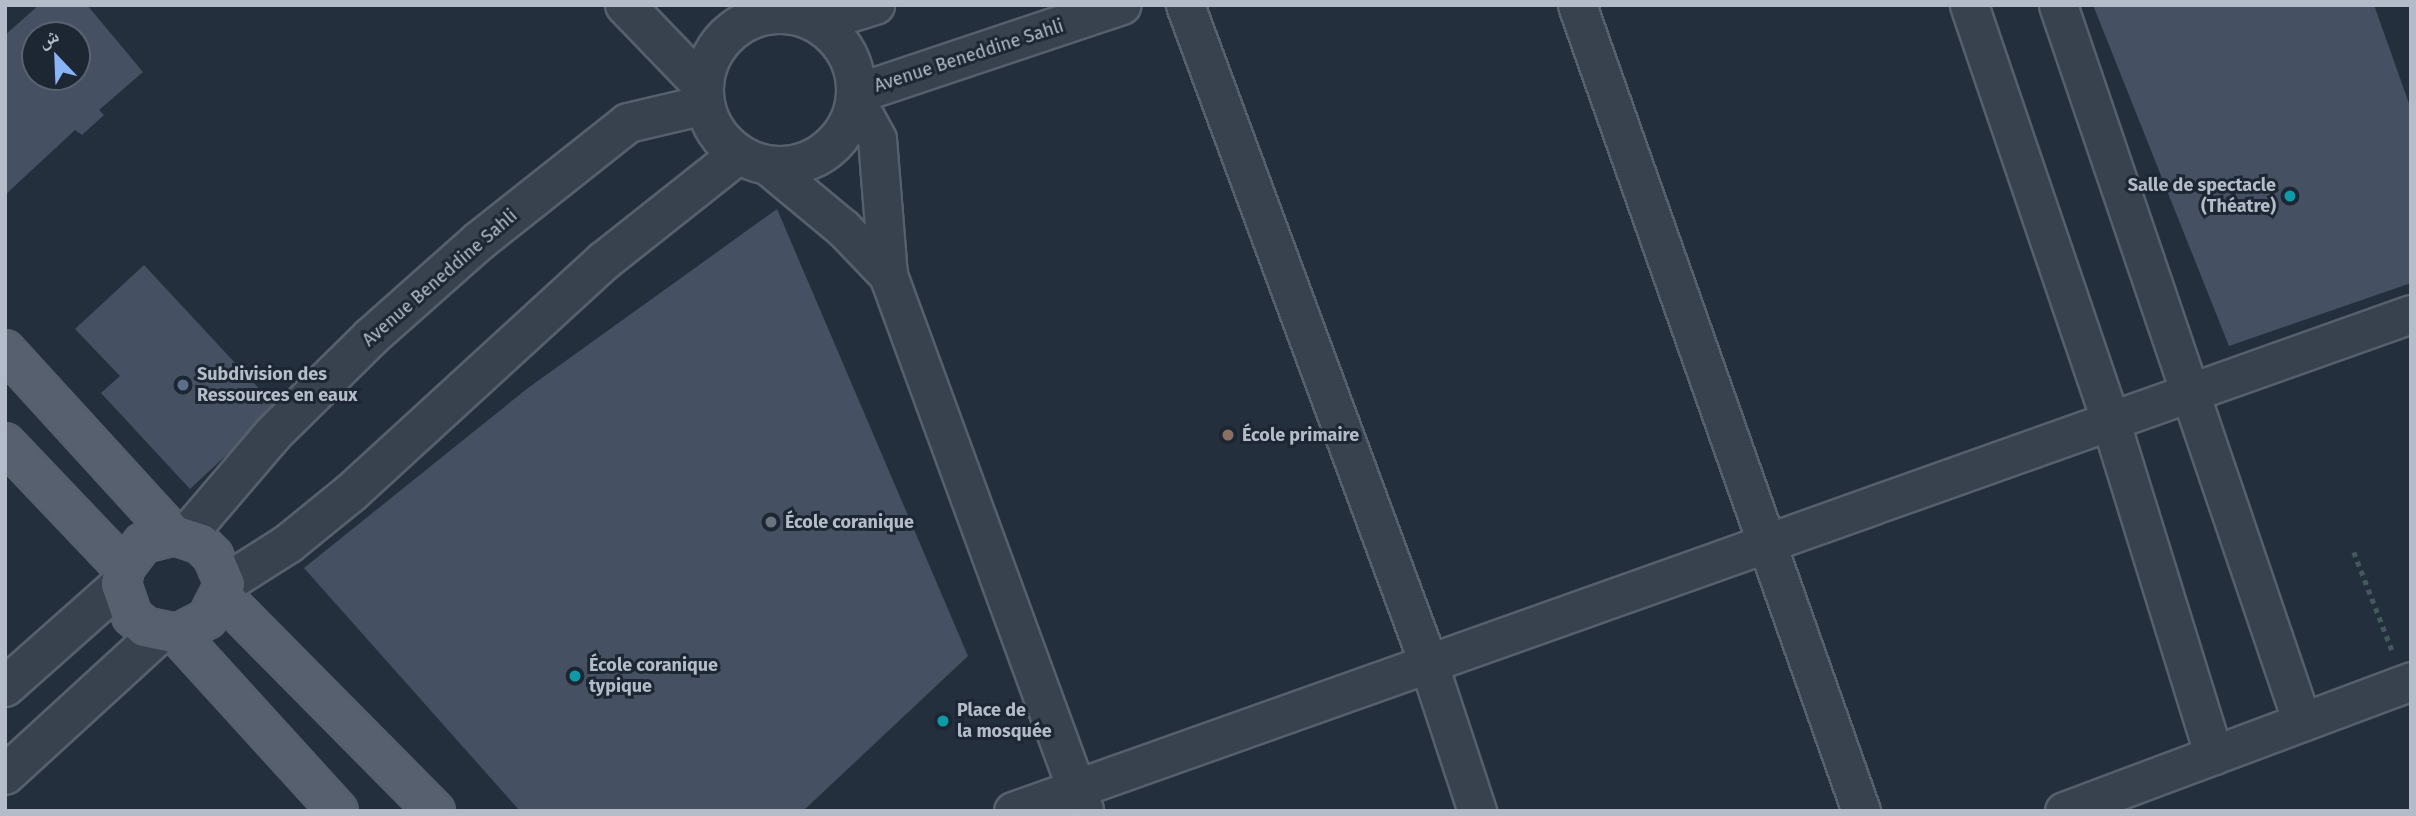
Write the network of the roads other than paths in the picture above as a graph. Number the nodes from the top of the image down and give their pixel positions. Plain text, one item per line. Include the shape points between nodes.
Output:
1 (625, 5) edge
2 (876, 5) edge
3 (1122, 5) edge
4 (1185, 5) edge
5 (1577, 5) edge
6 (1969, 5) edge
7 (2058, 5) edge
8 (732, 14) edge
9 (814, 16) edge
10 (704, 96) junction
11 (855, 102) junction
12 (753, 160) junction
13 (888, 275) junction
14 (2411, 314) edge
15 (5, 350) edge
16 (2193, 392) junction
17 (2109, 420) junction
18 (5, 443) edge
19 (180, 536) junction
20 (1767, 546) junction
21 (122, 576) junction
22 (224, 590) junction
23 (169, 634) junction
24 (1429, 665) junction
25 (2408, 682) edge
26 (5, 687) edge
27 (2302, 722) junction
28 (2214, 755) junction
29 (5, 775) edge
30 (1080, 800) edge
31 (338, 811) edge
32 (435, 811) edge
33 (1013, 811) edge
34 (1477, 811) edge
35 (1861, 811) edge
36 (2064, 811) edge

1 - 10 street
2 - 9 street
3 - 11 street, Avenue Beneddine Sahli
4 - 24 street
5 - 20 street
6 - 17 street
7 - 16 street
8 - 9 street
8 - 10 street via 715,49
9 - 11 street via 850,60
10 - 12 street via 717,133
10 - 19 street, Avenue Beneddine Sahli via 628,123 478,242 371,337
11 - 12 street via 835,142 821,154 785,166
11 - 13 street via 877,139
12 - 13 street via 843,228
12 - 22 street via 604,261 352,492
13 - 30 street
14 - 16 street
15 - 19 main road
16 - 17 street
16 - 27 street
17 - 20 street
17 - 28 street
18 - 21 main road
19 - 21 main road via 143,543
19 - 22 main road via 213,556
20 - 24 street
20 - 35 street
21 - 23 main road via 132,616
21 - 26 street
22 - 23 main road via 207,619
22 - 32 main road
23 - 29 street
23 - 31 main road
24 - 30 street
24 - 34 street
25 - 27 street
27 - 28 street
28 - 36 street
30 - 33 street

